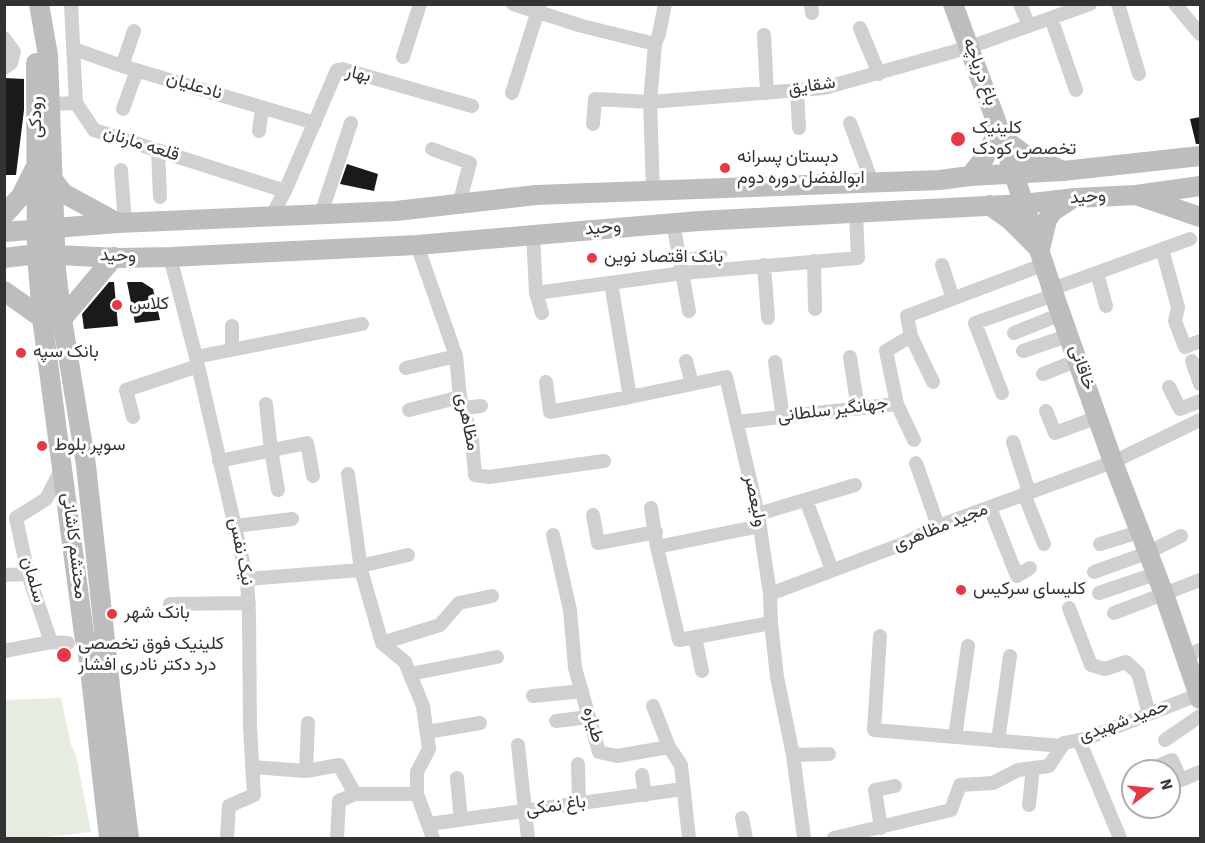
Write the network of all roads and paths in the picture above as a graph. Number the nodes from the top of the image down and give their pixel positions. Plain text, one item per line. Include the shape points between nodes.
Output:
1 (26, 4) edge
2 (39, 4) edge
3 (71, 4) edge
4 (420, 4) edge
5 (513, 4) edge
6 (664, 4) edge
7 (953, 4) edge
8 (1020, 4) edge
9 (1090, 4) edge
10 (1118, 4) edge
11 (1175, 4) edge
12 (539, 8) edge
13 (1051, 18) junction
14 (1029, 26) junction
15 (1198, 27) edge
16 (860, 28) dead end
17 (134, 31) dead end
18 (764, 35) dead end
19 (4, 38) edge
20 (655, 44) junction
21 (970, 47) junction
22 (74, 49) junction
23 (403, 57) dead end
24 (122, 66) junction
25 (4, 68) edge
26 (137, 70) junction
27 (879, 74) junction
28 (1139, 74) dead end
29 (797, 90) junction
30 (1076, 90) dead end
31 (512, 93) dead end
32 (767, 93) junction
33 (650, 102) junction
34 (76, 103) junction
35 (51, 104) junction
36 (472, 106) dead end
37 (123, 108) dead end
38 (262, 108) junction
39 (315, 123) junction
40 (351, 123) dead end
41 (850, 123) dead end
42 (593, 124) dead end
43 (798, 128) dead end
44 (999, 129) junction
45 (259, 131) dead end
46 (432, 149) dead end
47 (158, 151) junction
48 (1200, 156) edge
49 (37, 165) junction
50 (121, 170) dead end
51 (1066, 171) junction
52 (1014, 174) junction
53 (970, 176) junction
54 (940, 180) junction
55 (54, 181) junction
56 (872, 182) junction
57 (1200, 186) edge
58 (285, 191) junction
59 (653, 191) junction
60 (1136, 195) junction
61 (13, 196) edge
62 (160, 197) dead end
63 (1075, 198) junction
64 (459, 204) junction
65 (1024, 204) junction
66 (989, 205) junction
67 (942, 209) junction
68 (856, 213) junction
69 (321, 214) junction
70 (4, 215) edge
71 (272, 217) junction
72 (1200, 217) edge
73 (672, 223) junction
74 (122, 224) junction
75 (46, 230) junction
76 (4, 232) edge
77 (532, 234) junction
78 (1190, 239) dead end
79 (417, 245) junction
80 (1162, 249) junction
81 (724, 254) dead end
82 (46, 255) junction
83 (679, 256) junction
84 (117, 257) junction
85 (170, 257) junction
86 (1042, 257) junction
87 (4, 258) edge
88 (814, 261) junction
89 (942, 265) dead end
90 (764, 266) junction
91 (683, 273) junction
92 (1097, 273) junction
93 (611, 283) junction
94 (4, 291) edge
95 (1053, 292) junction
96 (536, 293) junction
97 (953, 299) junction
98 (1106, 306) dead end
99 (815, 309) dead end
100 (689, 311) dead end
101 (542, 313) dead end
102 (1061, 314) junction
103 (42, 318) junction
104 (768, 318) dead end
105 (62, 319) junction
106 (362, 324) dead end
107 (232, 326) dead end
108 (1014, 333) dead end
109 (1070, 335) junction
110 (911, 336) junction
111 (1200, 341) edge
112 (232, 350) junction
113 (1023, 351) dead end
114 (456, 356) junction
115 (850, 357) dead end
116 (1078, 360) junction
117 (686, 361) dead end
118 (1192, 361) dead end
119 (197, 362) junction
120 (775, 362) dead end
121 (406, 368) dead end
122 (1043, 374) dead end
123 (546, 382) dead end
124 (933, 382) dead end
125 (692, 384) junction
126 (1200, 384) edge
127 (1169, 387) dead end
128 (1002, 393) dead end
129 (630, 397) junction
130 (1200, 401) edge
131 (462, 402) junction
132 (266, 404) dead end
133 (897, 404) junction
134 (481, 406) dead end
135 (858, 409) junction
136 (409, 410) dead end
137 (1046, 411) dead end
138 (133, 417) dead end
139 (1098, 417) junction
140 (783, 418) junction
141 (1200, 420) edge
142 (736, 422) junction
143 (914, 440) dead end
144 (1012, 442) dead end
145 (271, 450) junction
146 (219, 461) junction
147 (604, 461) dead end
148 (1113, 462) junction
149 (916, 463) dead end
150 (63, 466) junction
151 (348, 474) dead end
152 (313, 476) dead end
153 (855, 485) dead end
154 (278, 490) dead end
155 (1027, 493) junction
156 (806, 500) junction
157 (68, 504) junction
158 (90, 505) junction
159 (651, 508) dead end
160 (990, 508) junction
161 (593, 515) dead end
162 (292, 519) dead end
163 (759, 520) junction
164 (235, 526) junction
165 (938, 526) junction
166 (12, 529) edge
167 (656, 532) junction
168 (1139, 532) junction
169 (553, 535) dead end
170 (1181, 536) dead end
171 (1044, 544) dead end
172 (1100, 544) dead end
173 (657, 547) junction
174 (1147, 553) junction
175 (408, 555) dead end
176 (361, 568) junction
177 (1030, 568) dead end
178 (832, 570) junction
179 (1094, 572) dead end
180 (28, 574) junction
181 (1155, 574) junction
182 (4, 575) edge
183 (247, 579) junction
184 (1200, 580) edge
185 (1099, 593) dead end
186 (770, 594) junction
187 (1164, 594) junction
188 (492, 596) dead end
189 (249, 603) junction
190 (170, 604) dead end
191 (1069, 608) dead end
192 (1114, 614) dead end
193 (771, 623) junction
194 (880, 636) dead end
195 (695, 637) junction
196 (76, 638) junction
197 (51, 642) junction
198 (382, 643) junction
199 (968, 646) dead end
200 (4, 651) edge
201 (1193, 653) edge
202 (1010, 656) dead end
203 (497, 657) dead end
204 (702, 671) dead end
205 (410, 674) junction
206 (582, 691) junction
207 (533, 696) dead end
208 (1200, 696) edge
209 (653, 706) dead end
210 (1149, 714) junction
211 (1200, 716) edge
212 (589, 717) junction
213 (556, 721) dead end
214 (308, 723) dead end
215 (480, 723) dead end
216 (427, 732) junction
217 (955, 737) junction
218 (1079, 740) junction
219 (1165, 740) dead end
220 (998, 741) junction
221 (518, 745) dead end
222 (1062, 746) junction
223 (669, 747) junction
224 (829, 754) dead end
225 (793, 756) junction
226 (579, 764) dead end
227 (252, 767) junction
228 (1033, 768) junction
229 (306, 771) junction
230 (1200, 772) edge
231 (642, 775) dead end
232 (457, 778) dead end
233 (1181, 780) edge
234 (895, 786) dead end
235 (683, 789) junction
236 (355, 794) junction
237 (417, 794) junction
238 (645, 795) junction
239 (579, 804) junction
240 (1029, 805) dead end
241 (524, 811) junction
242 (742, 818) dead end
243 (461, 820) junction
244 (429, 824) junction
245 (881, 828) junction
246 (109, 838) edge
247 (129, 838) edge
248 (227, 838) edge
249 (337, 838) edge
250 (433, 838) edge
251 (528, 838) edge
252 (689, 838) edge
253 (746, 838) edge
254 (804, 838) edge
255 (834, 838) edge
256 (1120, 838) edge

1 - 49 main road, رودکی via 36,58
2 - 35 main road, رودکی
3 - 22 street
4 - 23 street
5 - 12 street
6 - 20 street
7 - 21 main road, باغ دریاچه
8 - 14 street
9 - 13 street, شقایق
10 - 28 street
11 - 15 street
12 - 20 street via 582,26
12 - 31 street
13 - 14 street, شقایق
13 - 30 street
14 - 21 street, شقایق
16 - 27 street
17 - 24 street
18 - 32 street
19 - 25 street via 14,52 11,63
20 - 33 street
21 - 27 street, شقایق
21 - 44 main road, باغ دریاچه
22 - 24 street, نادعلیان
22 - 34 street
24 - 26 street, نادعلیان
26 - 37 street
26 - 38 street, نادعلیان
27 - 29 street, شقایق via 825,88
29 - 32 street, شقایق
29 - 43 street
32 - 33 street, شقایق
33 - 42 street, شقایق via 595,99
33 - 59 street
34 - 35 street
34 - 47 street, قلعه مارنان via 94,130
35 - 55 main road, رودکی
36 - 39 street, بهار via 342,69 334,74
38 - 39 street, نادعلیان
38 - 45 street
39 - 58 street, بهار
40 - 69 street
41 - 56 street
44 - 51 main road via 1024,154
44 - 52 main road, باغ دریاچه
44 - 53 main road
46 - 64 street via 470,164
47 - 58 street, قلعه مارنان
47 - 62 street
48 - 51 main road, وحید
49 - 61 main road
49 - 75 main road, رودکی
50 - 74 street
51 - 52 main road, وحید
51 - 63 main road via 1066,186
52 - 53 main road, وحید
52 - 65 main road, باغ دریاچه
53 - 54 main road, وحید
54 - 56 main road, وحید
54 - 67 main road via 945,189
55 - 74 main road via 63,193
55 - 75 main road, رودکی
56 - 59 main road, وحید
57 - 60 main road, وحید
58 - 71 street
59 - 64 main road, وحید via 536,195
60 - 63 main road, وحید
60 - 72 main road
61 - 70 main road
63 - 65 main road, وحید
63 - 86 main road via 1053,211 1047,220
64 - 69 main road, وحید
65 - 66 main road, وحید
65 - 86 main road, خاقانی
66 - 67 main road, وحید
66 - 86 main road via 1009,219
67 - 68 main road, وحید
68 - 73 main road, وحید
68 - 88 street via 858,258
69 - 71 main road, وحید
71 - 74 main road, وحید
73 - 77 main road, وحید
73 - 83 street
74 - 75 main road, وحید
74 - 84 main road via 111,241
75 - 76 main road, وحید
75 - 82 main road
77 - 79 main road, وحید
77 - 96 street
78 - 80 street
79 - 85 main road, وحید
79 - 114 street, مظاهری
80 - 92 street
80 - 111 street via 1178,307 1175,321 1185,346
81 - 83 lane
82 - 84 main road, وحید
82 - 87 main road, وحید
82 - 103 main road, محتشم کاشانی
82 - 105 main road, محتشم کاشانی
83 - 91 street
84 - 85 main road, وحید
84 - 105 main road
85 - 119 street, نیک نفس
86 - 95 main road, خاقانی
86 - 97 street
88 - 90 street
88 - 99 street
89 - 97 street
90 - 91 street
90 - 104 street
91 - 93 street
91 - 100 street
92 - 95 street
92 - 98 street
93 - 96 street
93 - 129 street
94 - 103 main road
95 - 102 main road, خاقانی
95 - 128 street via 975,323
96 - 101 street
97 - 110 street via 908,316
102 - 108 street
102 - 109 main road, خاقانی
103 - 150 main road, محتشم کاشانی
105 - 158 main road, محتشم کاشانی
106 - 112 street
107 - 112 street
109 - 113 street
109 - 116 main road, خاقانی
110 - 124 street
110 - 133 street, جهانگیر سلطانی via 886,351
112 - 119 street
114 - 121 street
114 - 131 street, مظاهری
115 - 135 street
116 - 122 street
116 - 139 main road, خاقانی
117 - 125 street
118 - 126 street
119 - 138 street via 126,390
119 - 146 street, نیک نفس
120 - 140 street
123 - 129 street, ولیعصر via 550,412
125 - 129 street, ولیعصر
125 - 142 street, ولیعصر via 726,377
127 - 130 street via 1180,409
131 - 134 street
131 - 136 street
131 - 147 street, مظاهری via 472,439 475,475 489,477
132 - 145 street
133 - 135 street, جهانگیر سلطانی
133 - 143 street
135 - 140 street, جهانگیر سلطانی
137 - 139 street via 1055,433
139 - 148 main road, خاقانی
140 - 142 street, جهانگیر سلطانی
141 - 148 street, مجید مظاهری
142 - 163 street, ولیعصر
144 - 155 street
145 - 146 street
145 - 152 street via 307,443
145 - 154 street
146 - 164 street, نیک نفس
148 - 155 street, مجید مظاهری
148 - 168 main road, خاقانی
149 - 165 street
150 - 157 main road, محتشم کاشانی
150 - 166 street, سلمان via 46,499 16,518
151 - 176 street
153 - 156 street
155 - 160 street, مجید مظاهری
155 - 171 street
156 - 163 street
156 - 178 street
157 - 158 main road via 72,496 81,495 86,496
157 - 196 main road, محتشم کاشانی
158 - 247 main road, محتشم کاشانی
159 - 167 street
160 - 165 street, مجید مظاهری
160 - 177 street via 1017,576
161 - 167 street via 598,543
162 - 164 street
163 - 173 street
163 - 186 street, ولیعصر
164 - 183 street, نیک نفس
165 - 178 street, مجید مظاهری via 906,543
166 - 180 street, سلمان
167 - 173 street
168 - 172 street
168 - 174 main road, خاقانی
169 - 206 street, طیاره via 570,610 575,668
170 - 174 street
173 - 195 street via 679,640
174 - 179 street
174 - 181 main road, خاقانی
175 - 176 street
176 - 183 street
176 - 198 street
178 - 186 street, مجید مظاهری
180 - 182 street
180 - 197 street, سلمان
181 - 185 street
181 - 187 main road, خاقانی
183 - 189 street, نیک نفس
184 - 187 street
186 - 193 street, ولیعصر
187 - 192 street
187 - 201 main road, خاقانی
188 - 198 street via 459,603 440,625
189 - 190 street
189 - 227 street, نیک نفس
191 - 210 street via 1091,665 1105,669 1126,662 1138,673
193 - 195 street
193 - 225 street, ولیعصر
194 - 217 street via 874,730
195 - 204 street
196 - 197 street
196 - 246 main road, محتشم کاشانی via 89,660
197 - 200 street
198 - 205 street via 405,662
199 - 217 street
201 - 208 main road, خاقانی
202 - 220 street
203 - 205 street
205 - 216 street via 423,706
206 - 207 street
206 - 212 street, طیاره
208 - 210 street, حمید شهیدی
209 - 223 street
210 - 218 street, حمید شهیدی
211 - 219 street
212 - 213 street
212 - 223 street, طیاره via 599,752 617,756
214 - 229 street
215 - 216 street
216 - 237 street via 429,749 417,772
217 - 220 street
218 - 222 street, حمید شهیدی
218 - 256 street
220 - 222 street
221 - 241 street
222 - 228 street, حمید شهیدی via 1049,766
223 - 235 street via 681,765
224 - 225 street
225 - 254 street, ولیعصر
226 - 239 street
227 - 229 street
227 - 248 street, نیک نفس via 254,795 229,806
228 - 240 street
228 - 245 street, حمید شهیدی via 1018,770 993,783 960,785 951,810
229 - 236 street via 339,765
230 - 233 street
231 - 238 street
232 - 243 street
234 - 245 street via 875,790
235 - 238 street, باغ نمکی
235 - 252 street
236 - 237 street
236 - 249 street via 339,801
237 - 244 street
238 - 239 street, باغ نمکی
239 - 241 street, باغ نمکی
241 - 243 street, باغ نمکی
241 - 251 street
242 - 253 street
243 - 244 street, باغ نمکی
244 - 250 street
245 - 255 street, حمید شهیدی

